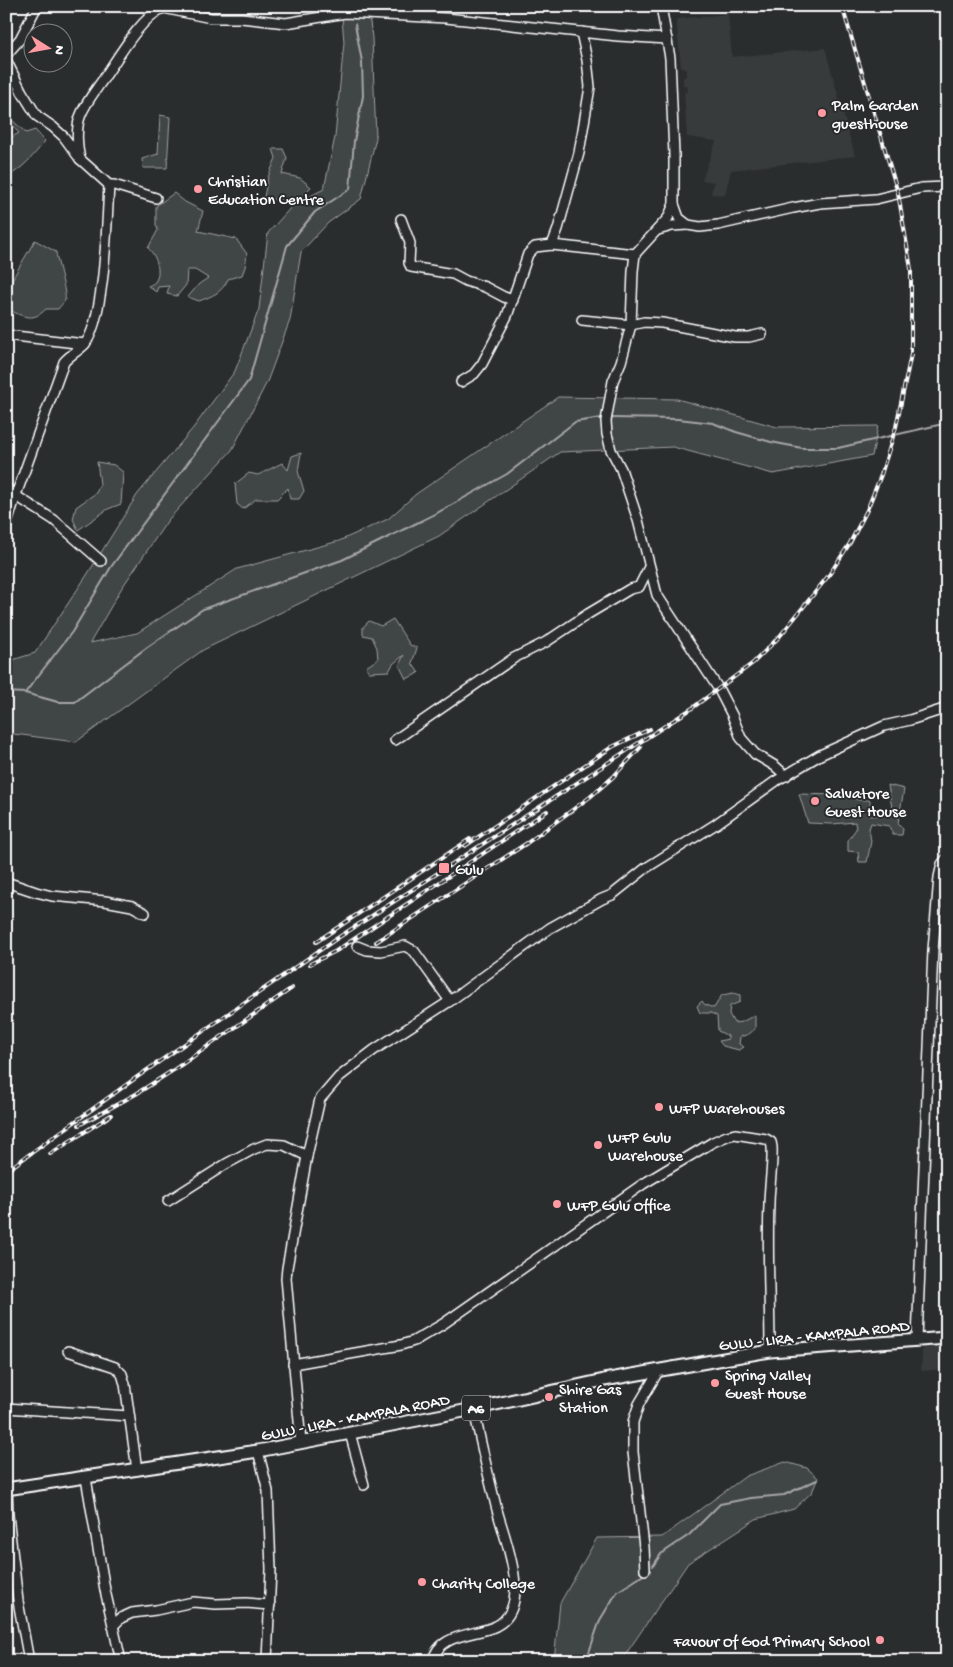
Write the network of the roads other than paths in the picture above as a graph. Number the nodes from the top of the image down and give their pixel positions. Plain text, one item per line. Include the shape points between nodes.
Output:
1 (37, 6) edge
2 (661, 6) edge
3 (163, 7) edge
4 (581, 32) junction
5 (667, 39) junction
6 (6, 55) edge
7 (6, 60) edge
8 (80, 159) junction
9 (109, 185) junction
10 (947, 187) edge
11 (156, 198) dead end
12 (674, 204) junction
13 (401, 219) dead end
14 (688, 225) junction
15 (657, 230) junction
16 (552, 246) junction
17 (635, 254) junction
18 (513, 300) junction
19 (582, 320) dead end
20 (631, 325) junction
21 (762, 334) dead end
22 (6, 335) edge
23 (85, 344) junction
24 (461, 382) dead end
25 (6, 487) edge
26 (16, 495) junction
27 (6, 527) edge
28 (101, 561) dead end
29 (649, 566) junction
30 (639, 587) junction
31 (656, 595) junction
32 (947, 708) edge
33 (395, 740) dead end
34 (786, 776) junction
35 (947, 858) edge
36 (6, 882) edge
37 (145, 913) dead end
38 (357, 946) dead end
39 (450, 1001) junction
40 (307, 1156) junction
41 (168, 1201) dead end
42 (947, 1338) edge
43 (917, 1340) junction
44 (68, 1351) dead end
45 (770, 1351) junction
46 (293, 1364) junction
47 (659, 1370) junction
48 (6, 1408) edge
49 (474, 1409) junction
50 (129, 1416) junction
51 (350, 1433) junction
52 (301, 1443) junction
53 (258, 1451) junction
54 (137, 1470) junction
55 (86, 1478) junction
56 (364, 1484) dead end
57 (7, 1489) edge
58 (645, 1570) dead end
59 (270, 1605) junction
60 (110, 1608) junction
61 (132, 1613) junction
62 (114, 1626) junction
63 (29, 1661) edge
64 (121, 1661) edge
65 (268, 1661) edge
66 (433, 1661) edge

1 - 6 street via 20,39
2 - 5 street
3 - 4 street via 211,18 286,22 345,13 470,19
3 - 8 street via 123,50 81,115 78,136
4 - 5 street
4 - 16 street via 590,87 579,153
5 - 12 street
7 - 8 street via 37,116 60,133
8 - 9 street
9 - 11 street
9 - 23 street via 104,266 94,326
10 - 14 street via 921,188 876,199 820,203 718,225
12 - 14 street via 679,218
12 - 15 street via 668,218
13 - 18 street via 410,243 411,268 453,274
14 - 15 street
15 - 17 street
16 - 17 street
16 - 18 street via 535,247 528,254
17 - 20 street
18 - 24 street via 482,364
19 - 20 street
20 - 21 street via 662,322 735,337
20 - 29 street via 613,381 606,421 611,450 638,520
22 - 23 street
23 - 26 street via 64,362
25 - 26 street
26 - 27 street
26 - 28 street via 54,520
29 - 30 street
29 - 31 street
30 - 31 street
30 - 33 street via 630,589 546,642 514,658
31 - 34 street via 718,688 741,738 755,754
32 - 34 street via 884,726 820,755
34 - 39 street via 646,868 612,895 550,928
35 - 43 street via 939,877 933,950
36 - 37 street via 36,892 132,906
38 - 39 street via 381,951 405,946 414,951
39 - 40 street via 374,1050 331,1085 320,1099
40 - 41 street via 284,1145 267,1144 226,1164
40 - 46 street via 286,1278
42 - 43 main road, GULU - LIRA - KAMPALA ROAD / A6
43 - 45 main road, GULU - LIRA - KAMPALA ROAD / A6
44 - 50 street via 115,1367 122,1374
45 - 46 street via 768,1290 772,1148 766,1139 735,1134 718,1139 643,1184 414,1341
45 - 47 main road, GULU - LIRA - KAMPALA ROAD / A6
46 - 52 street
47 - 49 main road, GULU - LIRA - KAMPALA ROAD / A6
47 - 58 street via 639,1404 633,1422
48 - 50 street
49 - 51 main road, GULU - LIRA - KAMPALA ROAD / A6
49 - 66 street via 513,1568 514,1598 502,1622 447,1641
50 - 54 street
51 - 52 main road, GULU - LIRA - KAMPALA ROAD / A6
51 - 56 street
52 - 53 main road, GULU - LIRA - KAMPALA ROAD / A6
53 - 54 main road, GULU - LIRA - KAMPALA ROAD / A6
53 - 59 street via 268,1491
54 - 55 main road, GULU - LIRA - KAMPALA ROAD / A6
55 - 57 main road, GULU - LIRA - KAMPALA ROAD / A6
55 - 60 street
57 - 63 street via 18,1601
59 - 61 street via 193,1602
59 - 65 street
60 - 61 street
60 - 62 street
61 - 62 street
62 - 64 street

